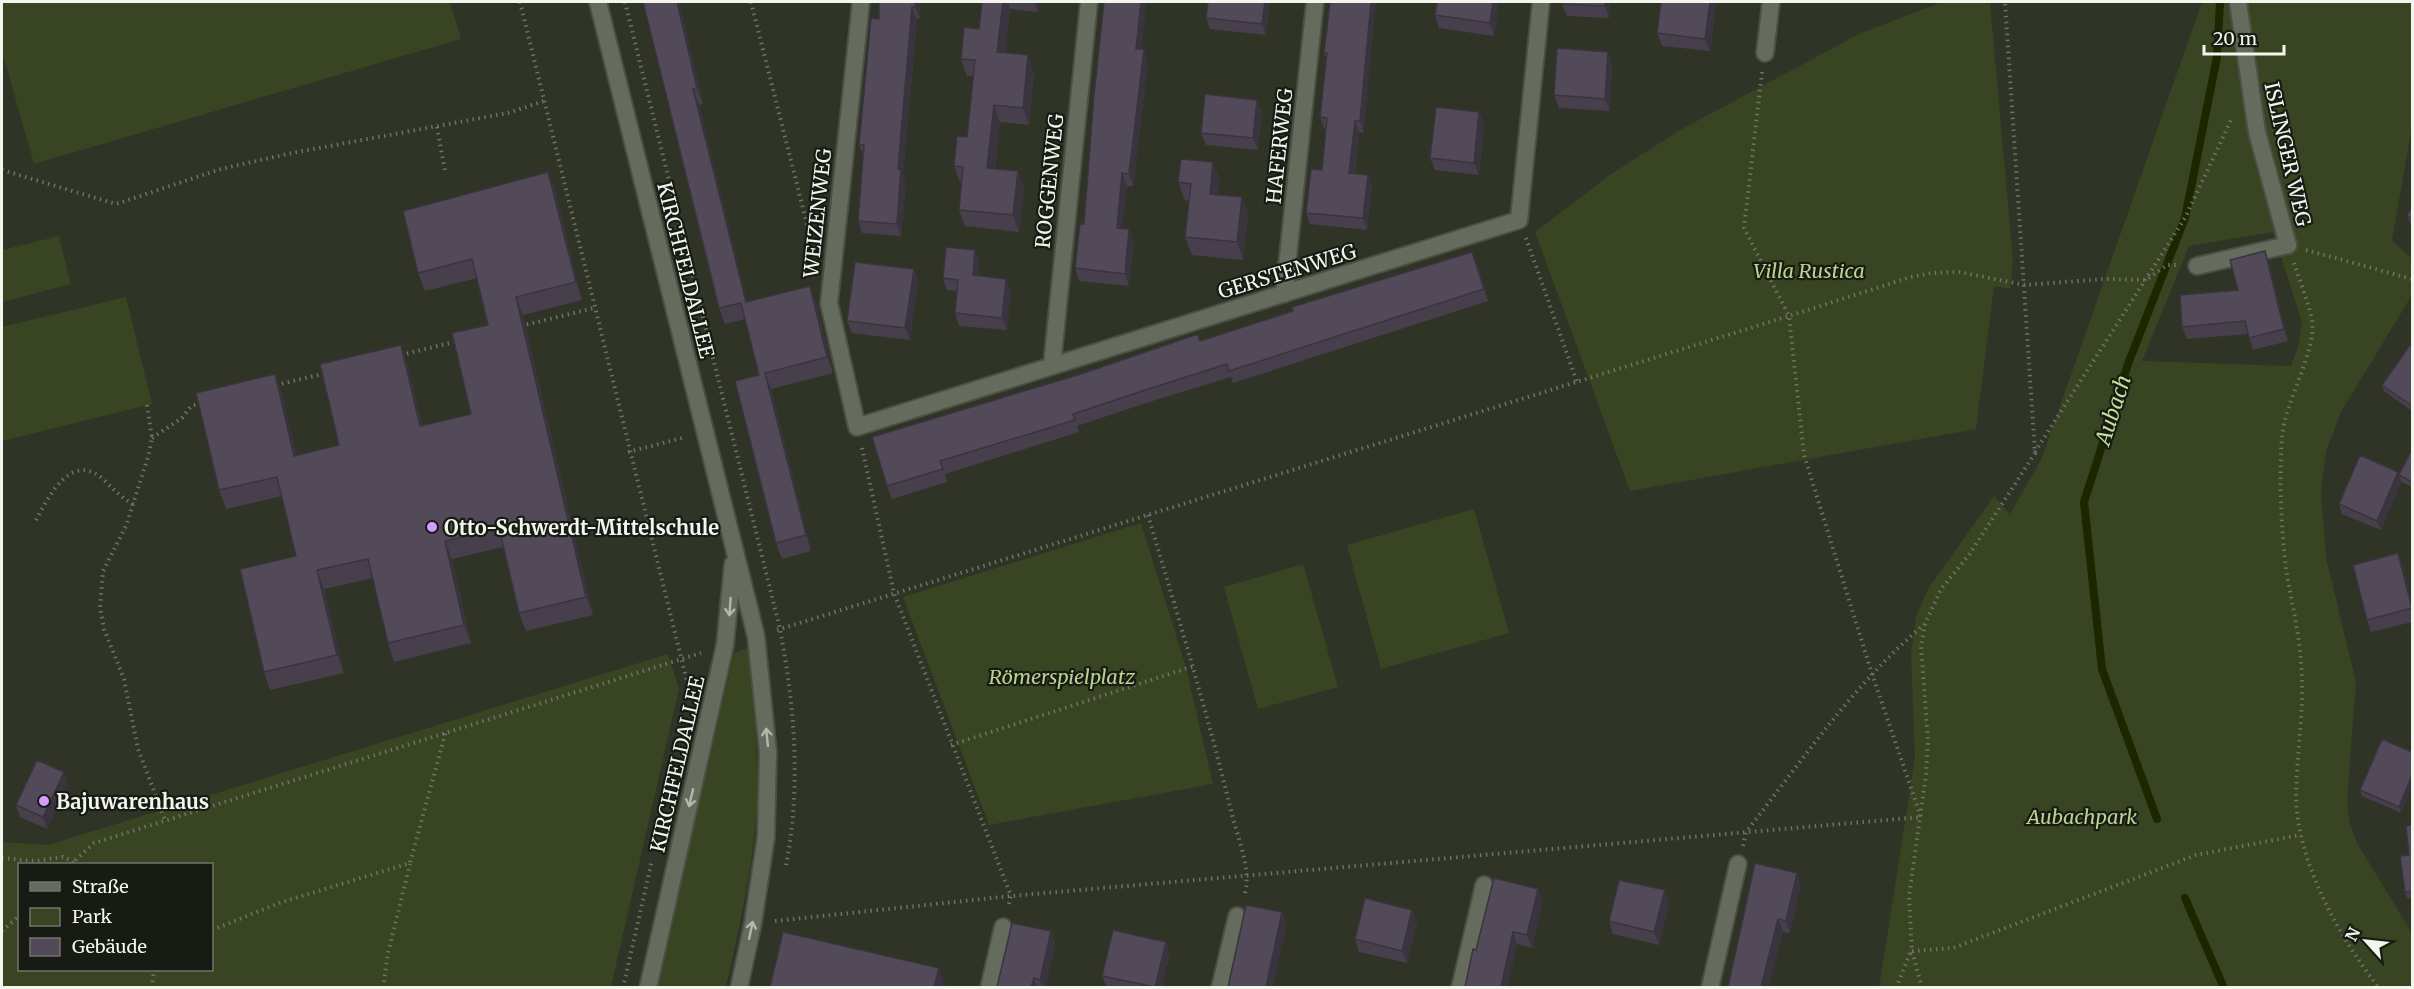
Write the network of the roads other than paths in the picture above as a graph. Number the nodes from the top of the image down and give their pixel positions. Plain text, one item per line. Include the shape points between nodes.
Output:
1 (598, 2) edge
2 (861, 2) edge
3 (1089, 2) edge
4 (1315, 2) edge
5 (1541, 2) edge
6 (1771, 2) edge
7 (2238, 2) edge
8 (1765, 53) road end
9 (2197, 266) road end
10 (1284, 294) junction
11 (1052, 365) junction
12 (857, 427) joint
13 (734, 549) junction
14 (1738, 864) road end
15 (1484, 885) dead end
16 (1237, 916) road end
17 (1003, 927) road end
18 (648, 987) edge
19 (739, 987) edge
20 (989, 987) edge
21 (1220, 987) edge
22 (1460, 987) edge
23 (1710, 987) edge

1 - 13 street, KIRCHFELDALLEE
2 - 12 street, WEIZENWEG via 829,303
3 - 11 street, ROGGENWEG
4 - 10 street, HAFERWEG
5 - 10 street, GERSTENWEG via 1519,220
6 - 8 street
7 - 9 street, ISLINGER WEG via 2257,132 2288,245
10 - 11 street, GERSTENWEG
11 - 12 street, GERSTENWEG
13 -> 18 street, KIRCHFELDALLEE via 725,645
19 -> 13 street, KIRCHFELDALLEE via 766,837 768,752 756,636
14 - 23 street
15 - 22 street
16 - 21 street
17 - 20 street

